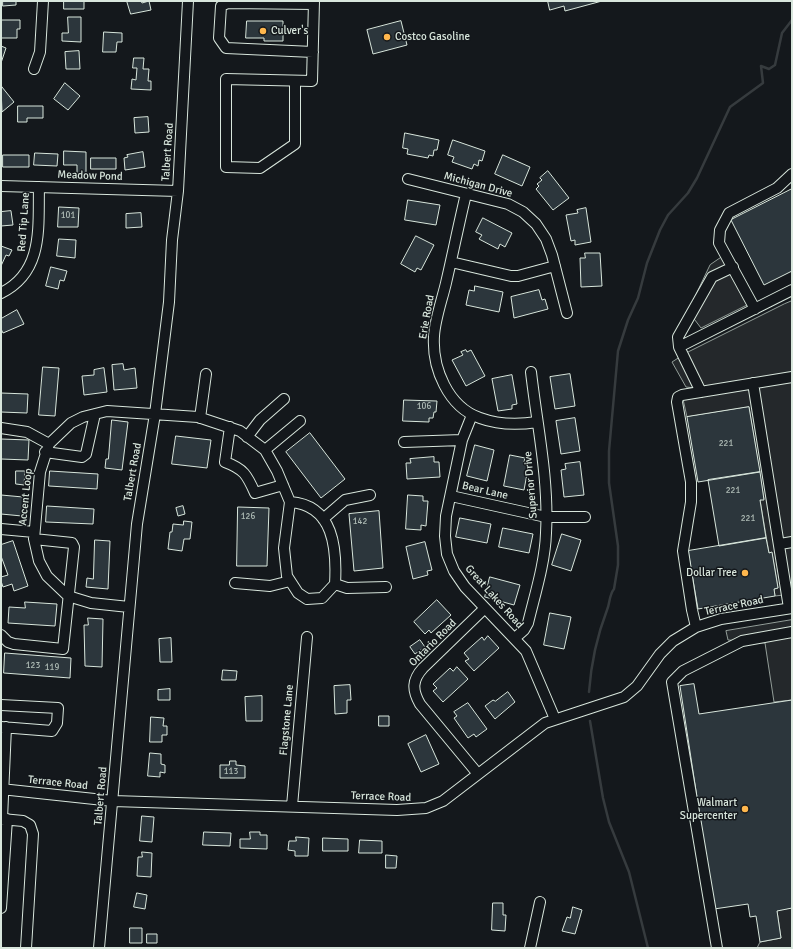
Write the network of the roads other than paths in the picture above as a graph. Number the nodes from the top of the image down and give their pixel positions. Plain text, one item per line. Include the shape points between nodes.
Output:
1 (42, 1) edge
2 (188, 1) edge
3 (314, 3) edge
4 (313, 52) junction
5 (34, 69) dead end
6 (295, 81) junction
7 (792, 174) edge
8 (408, 179) dead end
9 (1, 186) edge
10 (39, 187) junction
11 (178, 191) junction
12 (466, 194) junction
13 (451, 262) junction
14 (555, 266) junction
15 (732, 267) junction
16 (792, 290) edge
17 (1, 293) edge
18 (755, 309) junction
19 (567, 313) dead end
20 (679, 347) junction
21 (531, 372) dead end
22 (206, 374) dead end
23 (792, 376) edge
24 (753, 383) junction
25 (701, 392) junction
26 (284, 399) dead end
27 (95, 414) junction
28 (156, 414) junction
29 (472, 415) junction
30 (200, 418) junction
31 (300, 421) dead end
32 (537, 422) junction
33 (230, 427) junction
34 (1, 428) edge
35 (247, 436) junction
36 (462, 440) junction
37 (404, 442) dead end
38 (47, 448) junction
39 (265, 450) junction
40 (283, 485) junction
41 (370, 495) dead end
42 (451, 496) junction
43 (290, 502) junction
44 (546, 517) junction
45 (585, 517) dead end
46 (322, 519) junction
47 (1, 529) edge
48 (34, 536) junction
49 (792, 542) edge
50 (780, 544) junction
51 (290, 581) junction
52 (236, 583) dead end
53 (335, 584) junction
54 (386, 586) dead end
55 (68, 596) junction
56 (129, 607) junction
57 (485, 608) junction
58 (791, 608) edge
59 (696, 627) junction
60 (792, 632) edge
61 (1, 635) edge
62 (307, 637) dead end
63 (515, 638) junction
64 (1, 705) edge
65 (555, 719) junction
66 (4, 727) edge
67 (478, 774) junction
68 (3, 789) edge
69 (113, 801) junction
70 (292, 806) junction
71 (3, 819) edge
72 (540, 902) dead end
73 (1, 908) edge
74 (26, 948) edge
75 (99, 948) edge
76 (530, 948) edge
77 (717, 948) edge

1 - 5 street via 40,52
2 - 11 street, Talbert Road
3 - 4 street
3 - 4 street via 228,2 221,6 219,38 226,48
4 - 6 street via 312,81
6 - 6 street via 226,79 226,167 260,168 295,144
7 - 15 street via 776,188 729,213 720,230 719,243
8 - 12 street, Michigan Drive
9 - 10 street, Meadow Pond
10 - 11 street, Meadow Pond
10 - 17 street, Red Tip Lane via 34,258 18,282
11 - 28 street, Talbert Road via 167,324
12 - 13 street, Erie Road
12 - 14 street, Michigan Drive via 508,204 523,212 536,224 546,240
13 - 14 street via 511,276
13 - 29 street, Erie Road via 434,335 434,353 442,382 460,405
14 - 19 street, Michigan Drive
15 - 18 street
15 - 20 street via 712,277 678,337
16 - 18 street
18 - 20 street
20 - 25 street
21 - 32 street, Superior Drive
22 - 30 street
23 - 24 street
24 - 25 street
24 - 50 street
25 - 59 street via 682,395 678,397 677,402 691,482 691,502 683,551
26 - 35 street via 260,420
27 - 28 street via 107,411
27 - 38 street via 71,423
27 - 38 street via 86,454 82,457
28 - 30 street
28 - 56 street, Talbert Road via 137,524
29 - 32 street, Erie Road via 503,424
29 - 36 street, Great Lakes Road
30 - 33 street
31 - 39 street
32 - 44 street, Superior Drive
33 - 35 street
33 - 40 street via 225,462 238,467 248,476 255,493
34 - 38 street via 27,432
35 - 39 street
36 - 37 street
36 - 42 street, Great Lakes Road
38 - 48 street, Accent Loop via 39,480
39 - 40 street
40 - 43 street
41 - 46 street via 345,500
42 - 44 street, Bear Lane
42 - 57 street, Great Lakes Road via 444,536 447,554 454,572
43 - 46 street via 303,503 314,509
43 - 51 street via 284,548 287,576
44 - 45 street, Bear Lane
44 - 63 street, Superior Drive via 545,547 528,623
46 - 53 street via 328,525 333,540 336,560
47 - 48 street
48 - 55 street, Accent Loop via 39,561 47,576
48 - 55 street via 72,543 74,547
49 - 50 street
50 - 58 street
51 - 52 street via 270,586
51 - 53 street via 298,593 307,599 322,598
53 - 54 street via 347,588
55 - 56 street, Accent Loop via 91,603
55 - 61 street via 63,649 14,644
56 - 69 street, Talbert Road
57 - 63 street, Great Lakes Road
57 - 67 street, Ontario Road via 423,668 413,684 414,694 420,704
58 - 59 street, Terrace Road via 721,619
59 - 65 street, Terrace Road via 673,641 660,654 637,686 624,697
60 - 77 street via 742,641 683,671 672,682
62 - 70 street, Flagstone Lane
63 - 65 street, Great Lakes Road via 533,664
64 - 66 street via 58,708 57,723 52,731
65 - 67 street, Terrace Road via 534,730
66 - 68 street
67 - 70 street, Terrace Road via 443,801 426,808 414,810
68 - 69 street, Terrace Road
68 - 71 street
69 - 70 street, Terrace Road
69 - 75 street, Talbert Road
71 - 73 street
71 - 74 street via 23,821 30,825 33,834
72 - 76 street

